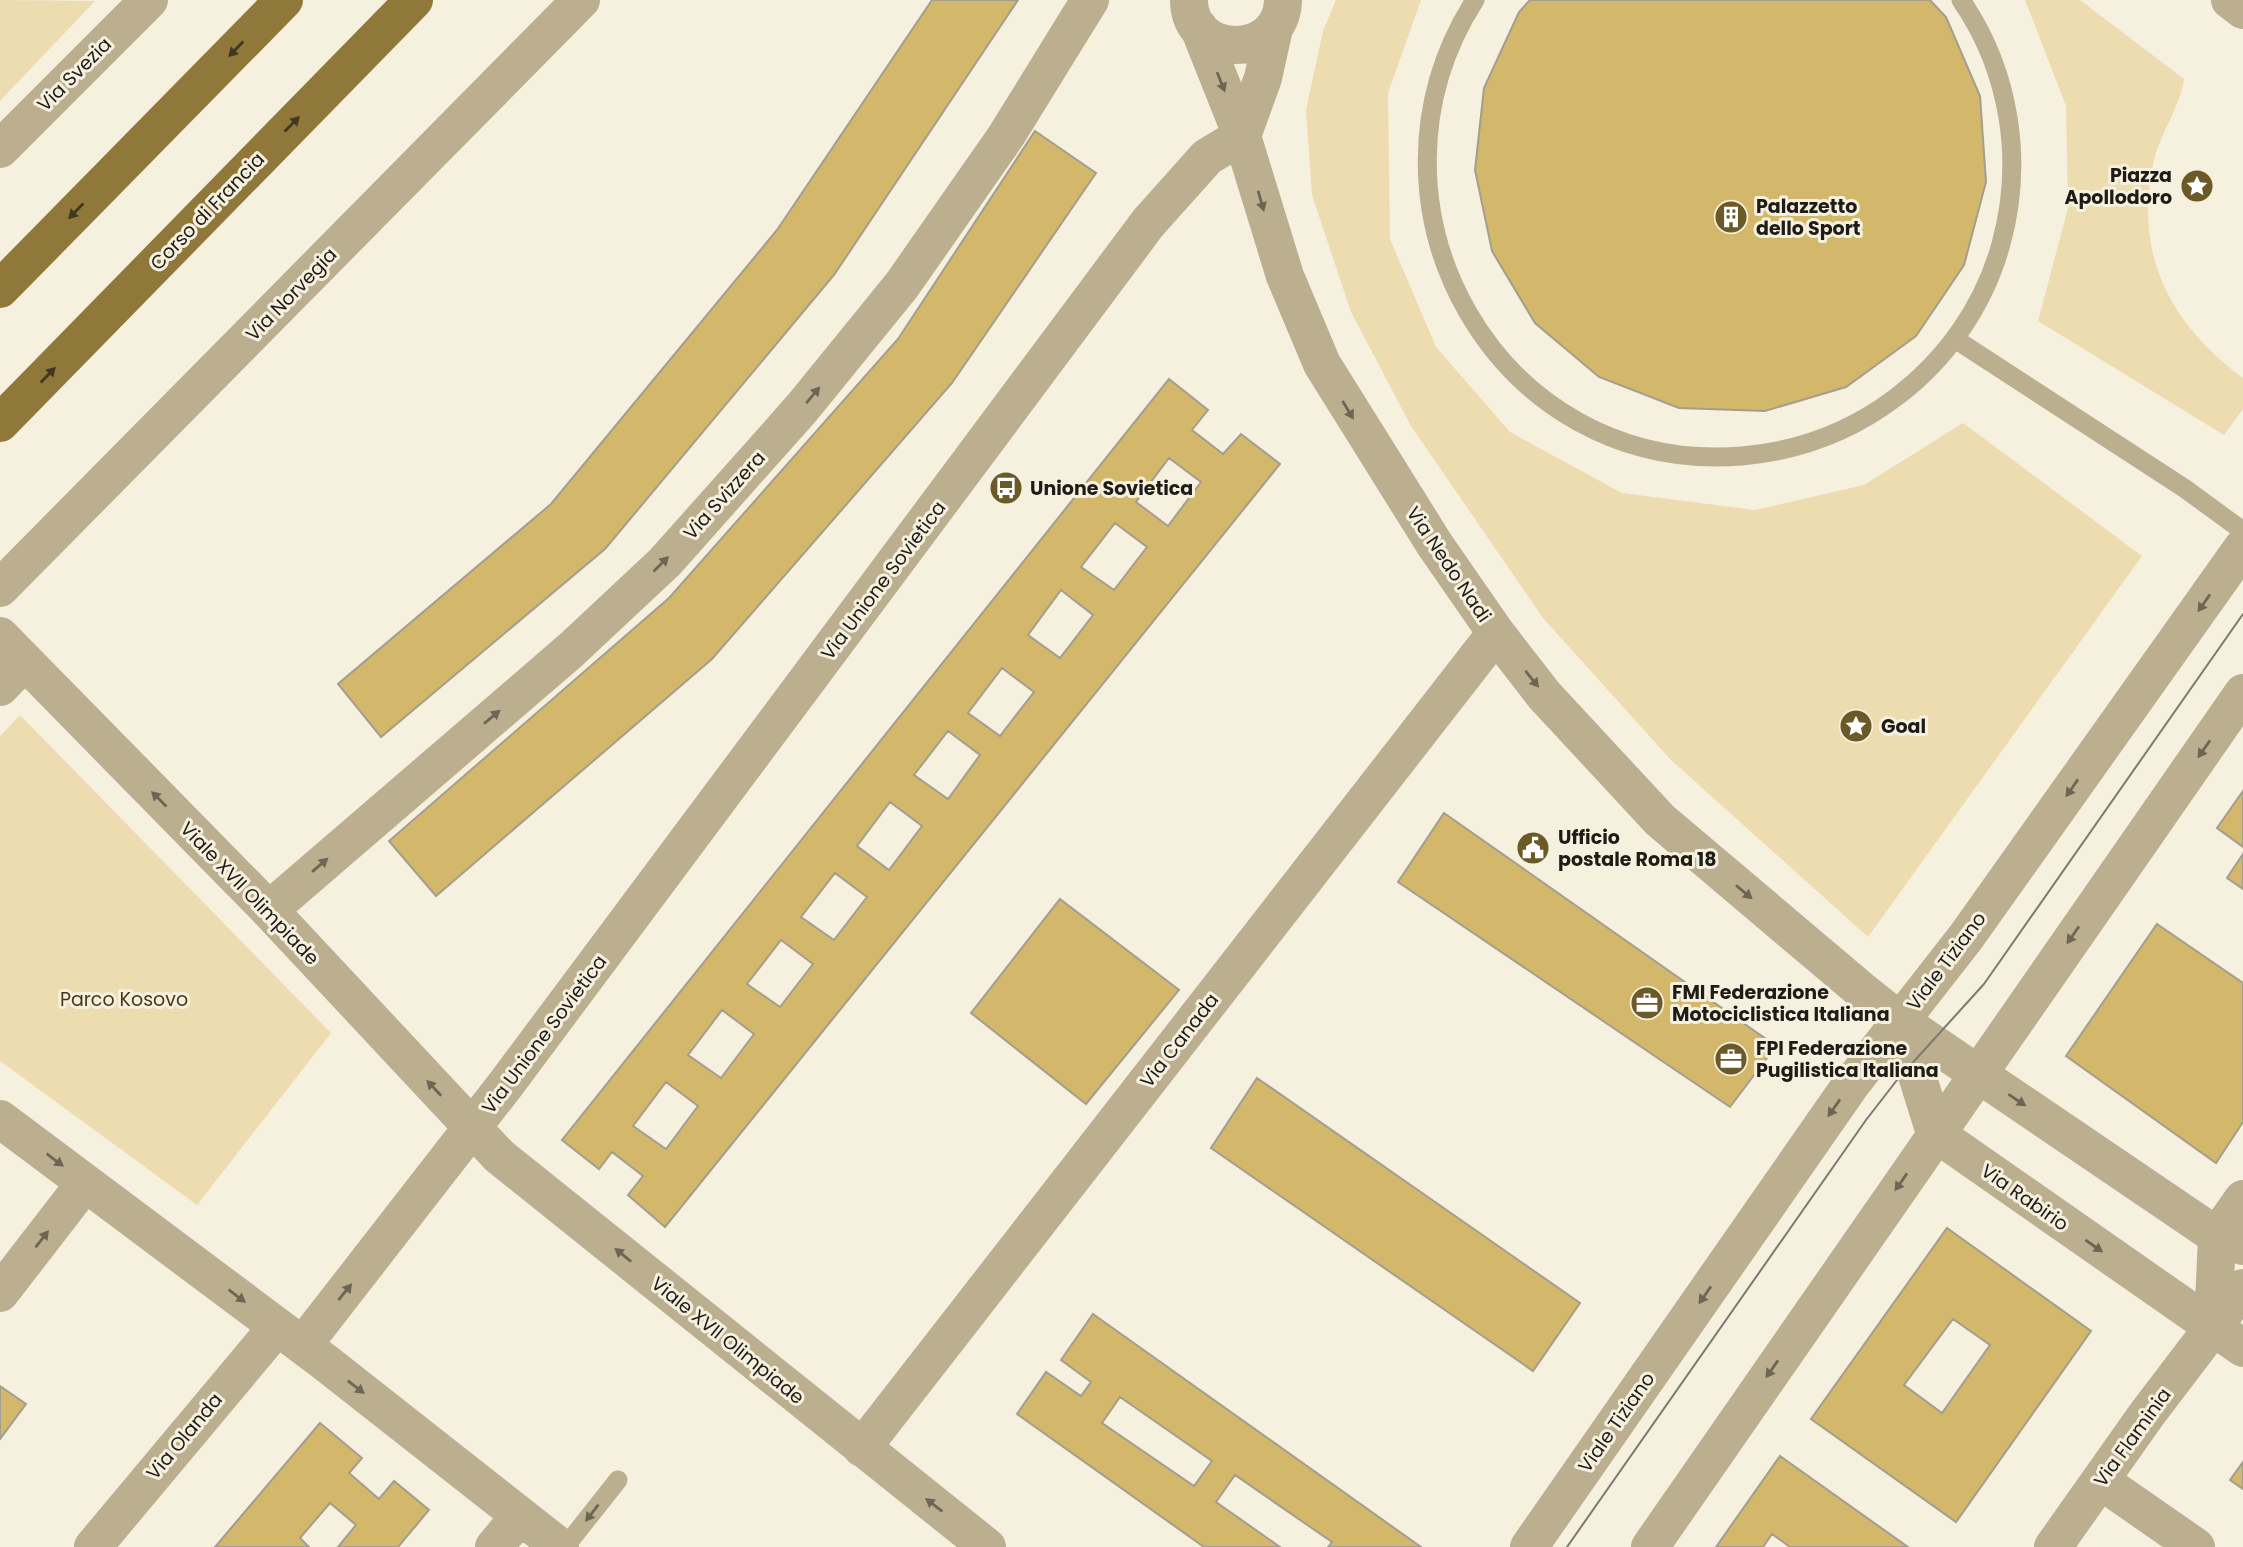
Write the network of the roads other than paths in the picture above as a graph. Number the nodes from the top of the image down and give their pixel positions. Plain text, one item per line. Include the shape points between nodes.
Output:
1 (149, 0) edge
2 (284, 0) edge
3 (414, 0) edge
4 (581, 0) edge
5 (1090, 0) edge
6 (1475, 0) edge
7 (1961, 0) edge
8 (2230, 0) edge
9 (2243, 10) edge
10 (1194, 14) edge
11 (1279, 14) edge
12 (1242, 136) junction
13 (0, 149) edge
14 (0, 289) edge
15 (1955, 339) junction
16 (0, 423) edge
17 (2243, 531) edge
18 (2243, 547) edge
19 (0, 588) edge
20 (1496, 633) junction
21 (8, 662) edge
22 (2243, 693) edge
23 (269, 910) junction
24 (1900, 1021) junction
25 (1977, 1073) junction
26 (0, 1119) edge
27 (472, 1129) junction
28 (1935, 1133) junction
29 (85, 1183) junction
30 (2243, 1199) edge
31 (2230, 1241) edge
32 (2243, 1289) edge
33 (0, 1293) edge
34 (290, 1336) junction
35 (2228, 1338) edge
36 (862, 1448) junction
37 (618, 1480) dead end
38 (2101, 1481) junction
39 (520, 1516) junction
40 (93, 1547) edge
41 (494, 1547) edge
42 (563, 1547) edge
43 (987, 1547) edge
44 (1529, 1547) edge
45 (1650, 1547) edge
46 (2053, 1547) edge
47 (2196, 1547) edge

1 - 13 street, Via Svezia
2 -> 14 main road
16 -> 3 main road, Corso di Francia
4 - 19 street, Via Norvegia
23 -> 5 street, Via Svizzera via 571,650 665,562 802,408 902,285 1006,136
6 - 15 lane via 1435,87 1426,149 1430,211 1446,272 1475,327 1539,395 1612,437 1653,450 1694,456 1761,454 1825,438 1864,419 1910,387
7 - 15 lane via 1997,70 2013,162 1998,255 1973,312
8 - 9 street
10 - 11 street, Via Nedo Nadi via 1221,44 1234,47 1260,40
10 -> 12 street, Via Nedo Nadi
11 - 12 street
12 -> 20 street, Via Nedo Nadi via 1271,236 1322,364 1381,463
12 - 27 street, Via Unione Sovietica via 1207,157 1148,223
15 - 17 lane
18 -> 24 street, Viale Tiziano via 1966,937
20 -> 24 street, Via Nedo Nadi via 1638,799
20 - 36 street, Via Canada
23 -> 21 street, Viale XVII Olimpiade
22 -> 25 street
27 -> 23 street, Viale XVII Olimpiade
24 - 25 street
24 - 28 street
24 -> 44 street, Viale Tiziano
25 - 28 street
25 -> 31 street
26 -> 29 street
34 -> 27 street
36 -> 27 street, Viale XVII Olimpiade via 499,1156
28 -> 35 street, Via Rabirio
28 -> 45 street
33 -> 29 street
29 -> 34 street
30 - 31 street
31 - 35 street
32 - 35 street, Via Flaminia
34 -> 39 street
34 - 40 street, Via Olanda
35 - 38 street, Via Flaminia
43 -> 36 street, Viale XVII Olimpiade
37 -> 42 lane
38 - 46 street, Via Flaminia
38 - 47 street
39 - 41 street
39 - 42 street

